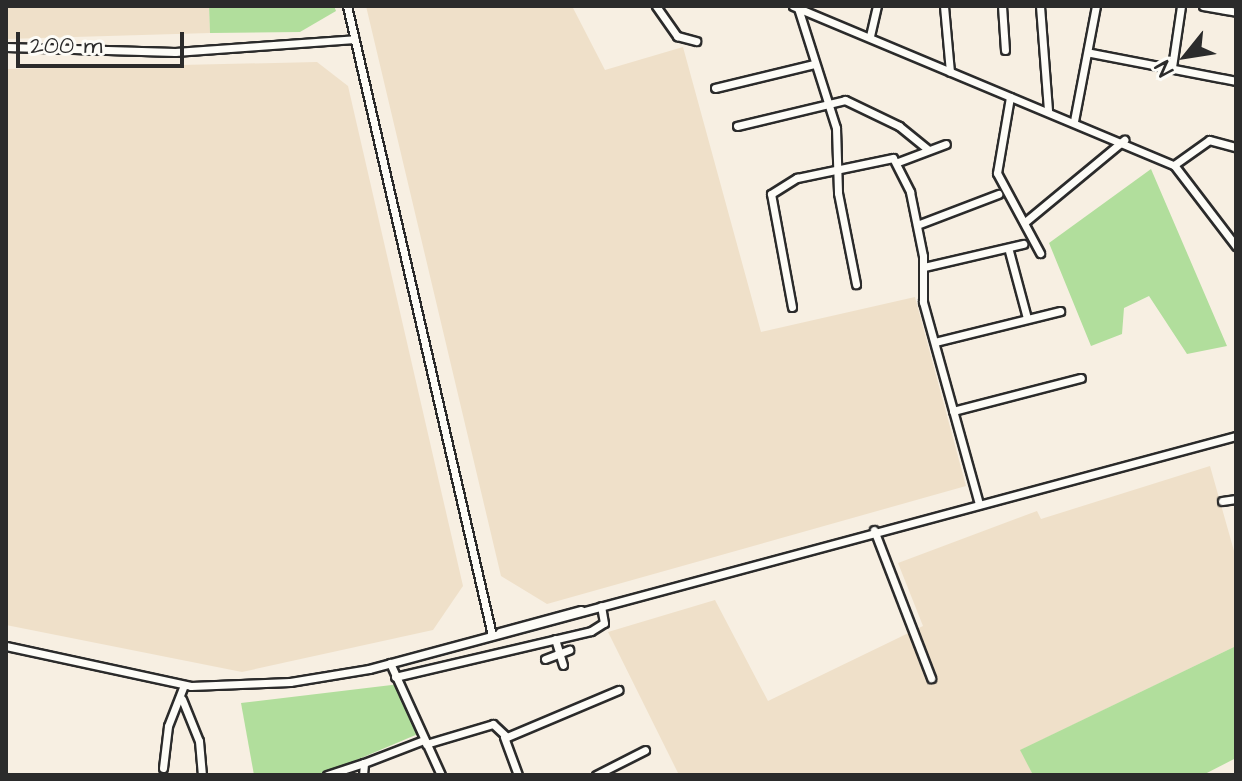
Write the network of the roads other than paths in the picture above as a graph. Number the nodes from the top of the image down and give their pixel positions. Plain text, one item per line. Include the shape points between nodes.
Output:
1 (347, 6) edge
2 (656, 6) edge
3 (877, 6) edge
4 (944, 6) edge
5 (1002, 6) edge
6 (1040, 6) edge
7 (1096, 6) edge
8 (1181, 6) edge
9 (1203, 6) edge
10 (795, 7) edge
11 (1236, 12) edge
12 (870, 36) junction
13 (355, 39) junction
14 (696, 41) dead end
15 (6, 47) edge
16 (1005, 50) dead end
17 (1091, 53) junction
18 (814, 64) junction
19 (1172, 67) junction
20 (950, 72) junction
21 (1236, 81) edge
22 (715, 88) dead end
23 (1010, 97) junction
24 (830, 100) junction
25 (1048, 111) junction
26 (1074, 121) junction
27 (737, 126) dead end
28 (1124, 140) junction
29 (946, 144) dead end
30 (1236, 147) edge
31 (929, 150) junction
32 (898, 162) junction
33 (1174, 165) junction
34 (839, 169) junction
35 (998, 194) dead end
36 (1025, 222) junction
37 (917, 225) junction
38 (1023, 244) dead end
39 (1236, 246) edge
40 (1009, 251) junction
41 (1040, 253) dead end
42 (924, 267) junction
43 (856, 284) dead end
44 (792, 307) dead end
45 (1060, 311) dead end
46 (1027, 318) junction
47 (935, 342) junction
48 (1081, 378) dead end
49 (953, 411) junction
50 (1236, 436) edge
51 (1236, 499) edge
52 (1222, 501) dead end
53 (979, 504) junction
54 (874, 530) junction
55 (601, 606) junction
56 (495, 634) junction
57 (555, 639) junction
58 (6, 646) edge
59 (569, 650) dead end
60 (560, 654) junction
61 (545, 659) dead end
62 (390, 663) junction
63 (563, 665) dead end
64 (395, 677) junction
65 (931, 678) dead end
66 (184, 685) junction
67 (618, 690) dead end
68 (182, 699) junction
69 (504, 737) junction
70 (425, 742) junction
71 (645, 750) dead end
72 (364, 763) junction
73 (163, 768) dead end
74 (202, 775) edge
75 (327, 775) edge
76 (363, 775) edge
77 (441, 775) edge
78 (518, 775) edge
79 (596, 775) edge

1 - 13 street
2 - 14 street via 677,36
3 - 12 street
4 - 20 street
5 - 16 street
6 - 25 street
7 - 17 street
8 - 19 street
9 - 11 street
10 - 12 street
10 - 18 street
12 - 20 street
13 - 15 street via 175,52
13 - 56 street
17 - 19 street
17 - 26 street
18 - 22 street
18 - 24 street
19 - 21 street
20 - 23 street
23 - 25 street
23 - 36 street via 997,173
24 - 27 street
24 - 31 street via 853,103
24 - 34 street
25 - 26 street
26 - 28 street
28 - 33 street
28 - 36 street
29 - 31 street
30 - 33 street via 1209,140
31 - 32 street
32 - 34 street via 886,157
32 - 37 street
33 - 39 street
34 - 43 street via 838,193
34 - 44 street via 787,182 769,198
35 - 37 street
36 - 41 street
37 - 42 street
38 - 40 street
40 - 42 street
40 - 46 street
42 - 47 street via 920,287
45 - 46 street
46 - 47 street
47 - 49 street
48 - 49 street
49 - 53 street
50 - 53 street
51 - 52 street
53 - 54 street
54 - 55 street
54 - 65 street
55 - 56 street
55 - 57 street via 604,623
56 - 62 street
57 - 60 street
57 - 64 street
58 - 66 street
59 - 60 street
60 - 61 street
60 - 63 street
62 - 64 street
62 - 66 street via 290,682
64 - 70 street
66 - 68 street
67 - 69 street
68 - 73 street via 168,726
68 - 74 street via 199,741
69 - 70 street via 493,724
69 - 78 street
70 - 72 street
70 - 77 street
71 - 79 street
72 - 75 street
72 - 76 street

